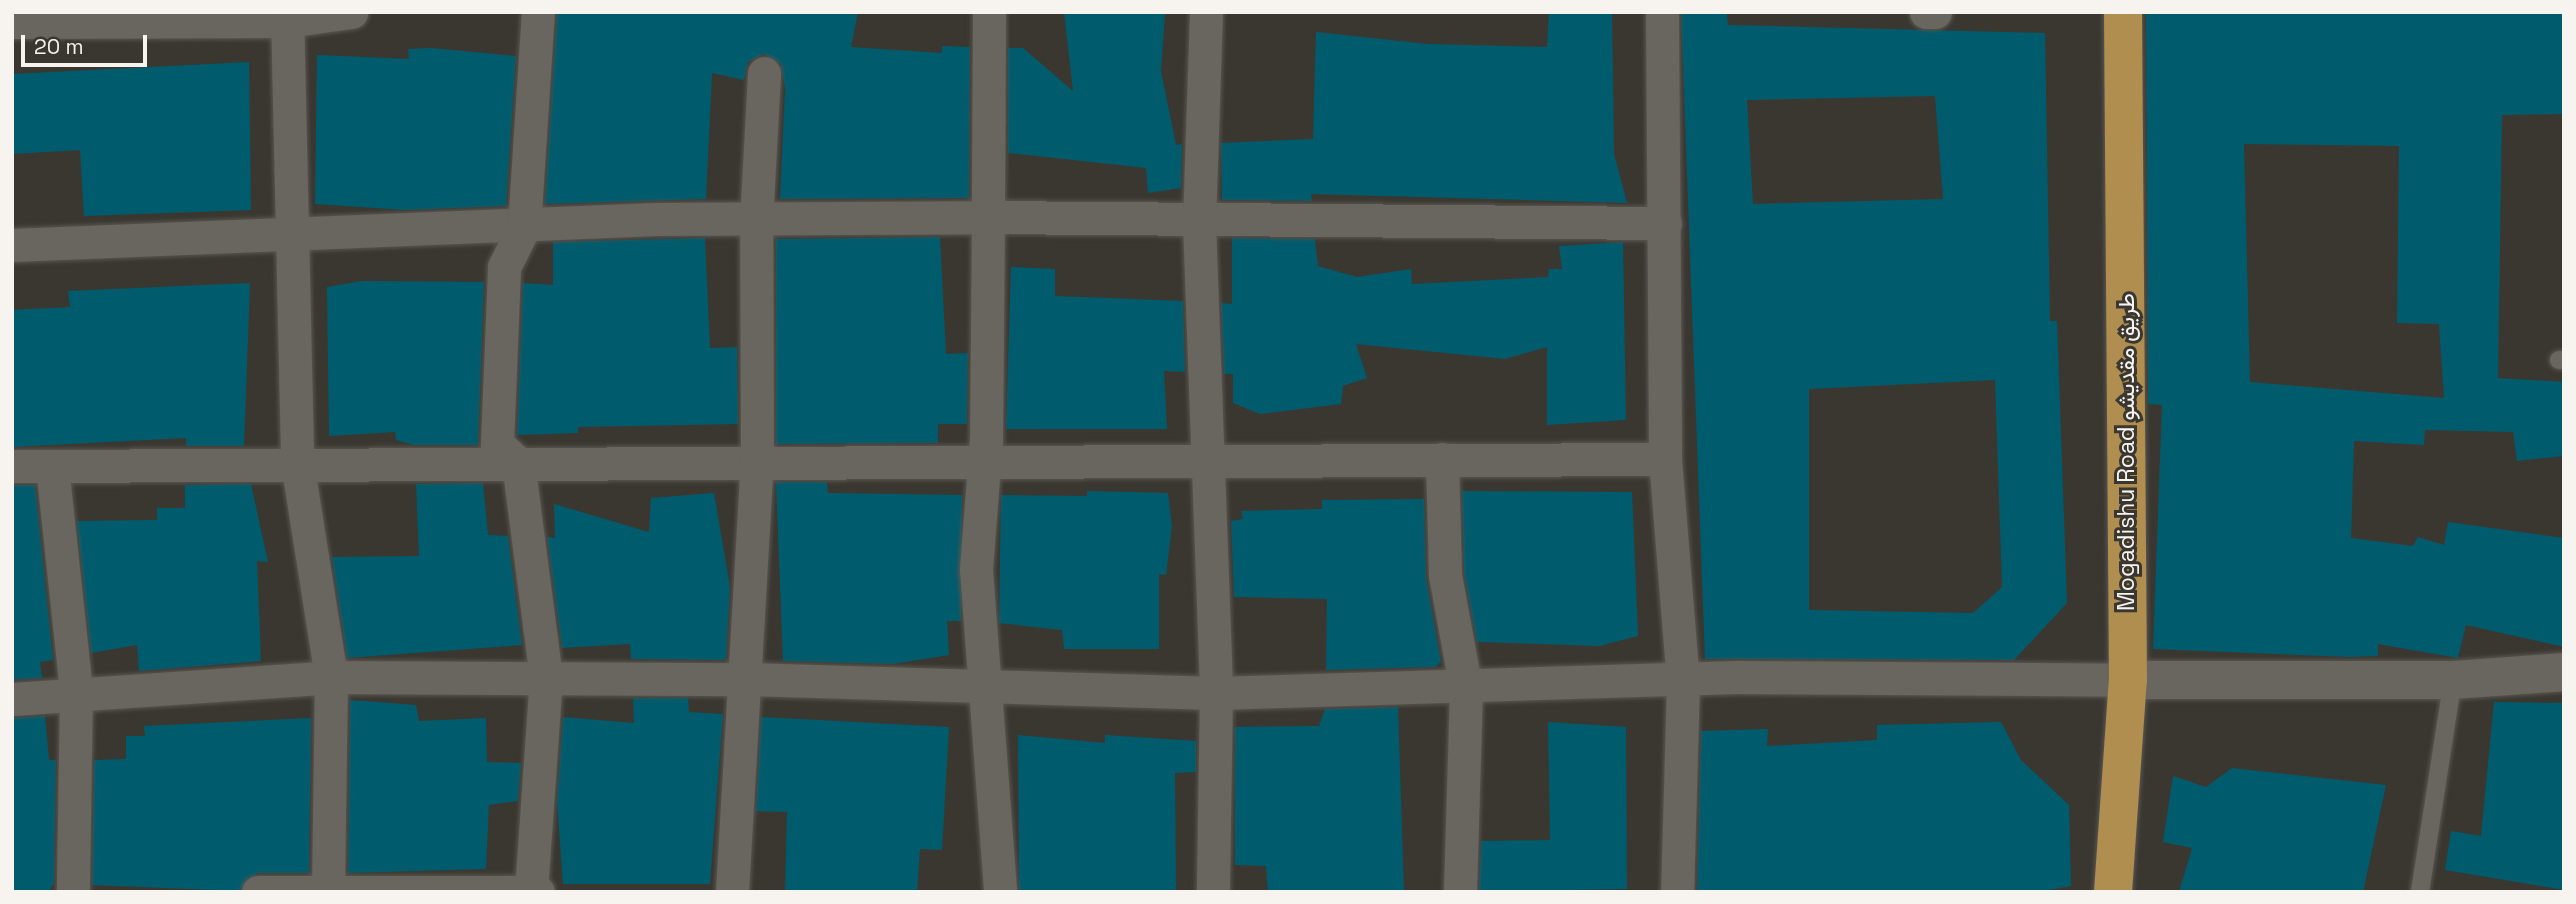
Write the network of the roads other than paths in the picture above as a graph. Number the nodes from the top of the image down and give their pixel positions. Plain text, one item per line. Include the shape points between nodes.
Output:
1 (351, 12) edge
2 (538, 12) edge
3 (989, 12) edge
4 (1206, 12) edge
5 (1662, 12) edge
6 (1926, 12) edge
7 (1935, 12) edge
8 (2123, 12) edge
9 (287, 17) edge
10 (12, 22) edge
11 (764, 73) dead end
12 (988, 217) junction
13 (756, 222) junction
14 (1199, 223) junction
15 (1665, 223) junction
16 (524, 227) junction
17 (293, 233) junction
18 (12, 245) edge
19 (1442, 459) junction
20 (1665, 459) junction
21 (1205, 461) junction
22 (297, 462) junction
23 (757, 462) junction
24 (518, 463) junction
25 (984, 463) junction
26 (12, 466) edge
27 (52, 466) junction
28 (2564, 672) edge
29 (331, 677) junction
30 (546, 678) junction
31 (748, 679) junction
32 (2128, 680) junction
33 (2453, 680) junction
34 (1683, 681) junction
35 (1466, 689) junction
36 (986, 690) junction
37 (76, 692) junction
38 (1216, 693) junction
39 (12, 699) edge
40 (329, 889) edge
41 (479, 891) edge
42 (531, 891) edge
43 (74, 892) edge
44 (258, 892) edge
45 (538, 892) edge
46 (732, 892) edge
47 (1000, 892) edge
48 (1213, 892) edge
49 (1460, 892) edge
50 (1677, 892) edge
51 (2113, 892) edge
52 (2420, 892) edge

1 - 9 street
2 - 16 street
3 - 12 street
4 - 14 street
5 - 15 street
6 - 7 street
8 - 32 highway, Mogadishu Road طريق مقديشو
9 - 10 street
9 - 17 street
11 - 13 street
12 - 13 street
12 - 14 street
12 - 25 street
13 - 16 street
13 - 23 street
14 - 15 street
14 - 21 street
15 - 20 street
16 - 17 street
16 - 24 street via 504,267 500,321 497,444
17 - 18 street
17 - 22 street
19 - 20 street
19 - 21 street
19 - 35 street via 1445,575
20 - 34 street
21 - 25 street
21 - 38 street
22 - 24 street
22 - 27 street
22 - 29 street
23 - 24 street
23 - 25 street
23 - 31 street
24 - 30 street
25 - 36 street via 976,570
26 - 27 street
27 - 37 street
28 - 33 street
29 - 30 street
29 - 37 street
29 - 40 street
30 - 31 street
30 - 42 street
31 - 36 street
31 - 46 street
32 - 33 street
32 - 34 street
32 - 51 highway, Mogadishu Road طريق مقديشو
33 - 52 lane
34 - 35 street
34 - 50 street
35 - 38 street
35 - 49 street
36 - 38 street
36 - 47 street
37 - 39 street
37 - 43 street
38 - 48 street
40 - 41 street
40 - 44 street
41 - 42 street
42 - 45 street

